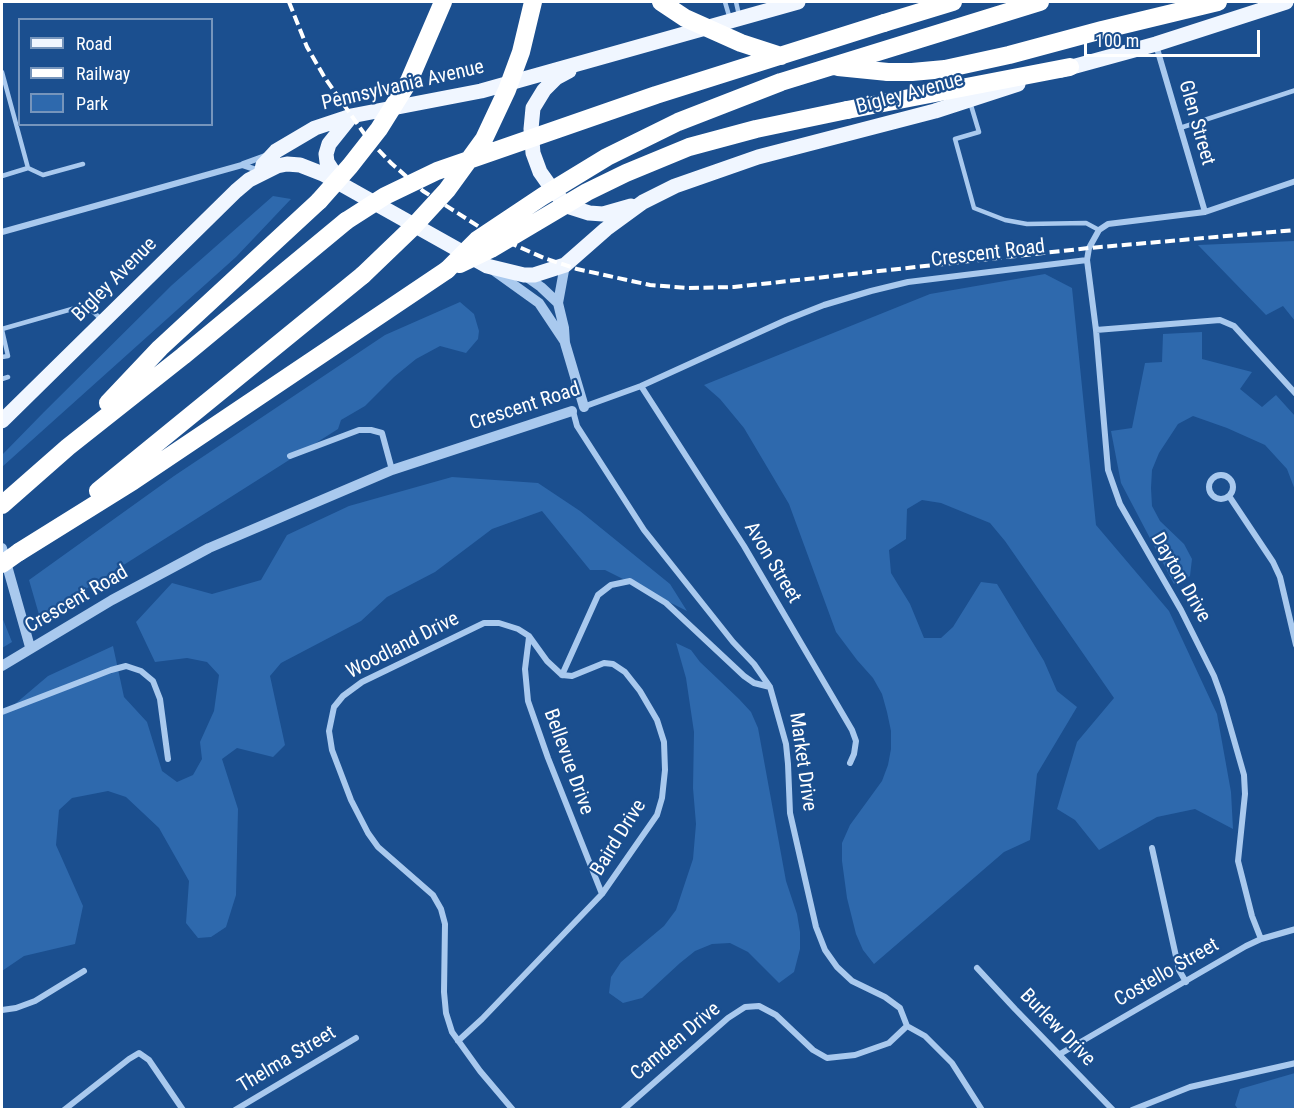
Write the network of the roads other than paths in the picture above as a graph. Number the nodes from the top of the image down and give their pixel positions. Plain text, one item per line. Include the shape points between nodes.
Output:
1 (443, 2) edge
2 (533, 2) edge
3 (660, 2) edge
4 (725, 2) edge
5 (736, 2) edge
6 (798, 2) edge
7 (953, 2) edge
8 (1040, 2) edge
9 (1180, 2) edge
10 (1218, 2) edge
11 (1286, 2) edge
12 (735, 19) junction
13 (1102, 30) junction
14 (1156, 44) junction
15 (593, 58) junction
16 (1070, 68) junction
17 (2, 72) edge
18 (1296, 90) edge
19 (969, 100) junction
20 (351, 116) junction
21 (1180, 128) junction
22 (276, 151) junction
23 (83, 164) dead end
24 (242, 165) junction
25 (28, 168) junction
26 (261, 174) junction
27 (2, 176) edge
28 (1296, 181) edge
29 (341, 184) junction
30 (644, 202) junction
31 (1205, 212) junction
32 (1099, 230) junction
33 (2, 232) edge
34 (1088, 260) junction
35 (565, 265) junction
36 (487, 266) junction
37 (447, 270) junction
38 (524, 275) junction
39 (558, 303) junction
40 (103, 321) junction
41 (2, 329) edge
42 (1096, 330) junction
43 (566, 343) junction
44 (2, 357) edge
45 (8, 377) dead end
46 (2, 379) edge
47 (641, 386) junction
48 (1296, 393) edge
49 (584, 407) junction
50 (572, 411) junction
51 (2, 421) edge
52 (68, 447) junction
53 (290, 456) dead end
54 (392, 470) junction
55 (1229, 496) dead end
56 (3, 503) edge
57 (43, 536) junction
58 (10, 550) edge
59 (2, 564) edge
60 (529, 636) junction
61 (1296, 645) edge
62 (30, 647) junction
63 (2, 666) edge
64 (562, 675) junction
65 (770, 687) junction
66 (2, 712) edge
67 (168, 759) dead end
68 (850, 763) dead end
69 (1152, 848) dead end
70 (602, 894) junction
71 (1296, 929) edge
72 (1260, 939) junction
73 (977, 968) dead end
74 (84, 971) dead end
75 (1186, 982) junction
76 (2, 1010) edge
77 (907, 1026) junction
78 (356, 1038) dead end
79 (458, 1041) junction
80 (1060, 1054) junction
81 (1296, 1063) edge
82 (64, 1110) edge
83 (183, 1110) edge
84 (235, 1110) edge
85 (513, 1110) edge
86 (623, 1110) edge
87 (982, 1110) edge
88 (1113, 1110) edge
89 (1132, 1110) edge

1 - 52 highway, bridge via 410,81 350,166 319,201 160,348
2 - 57 highway, bridge via 507,90 484,139 447,190 363,275
3 - 13 highway, bridge via 685,18 776,54 841,68 888,72 945,69
4 - 12 lane
5 - 12 lane
6 - 12 main road, Pennsylvania Avenue
7 - 52 highway, bridge via 657,94 436,171 385,196 346,221
8 - 37 highway, bridge via 781,82 678,122 543,196 477,240
9 - 13 highway
10 - 13 highway
11 - 14 main road, Bigley Avenue
12 - 15 main road, Pennsylvania Avenue
14 - 16 main road, Bigley Avenue
14 - 21 street, Glen Street
15 - 20 main road, Pennsylvania Avenue via 481,91
15 - 30 main road via 556,78 544,90 534,108 533,153 540,172 567,206 603,214
16 - 19 main road, Bigley Avenue
16 - 37 highway, bridge via 847,110 689,147 587,192 491,249
17 - 25 lane
18 - 21 lane
19 - 30 main road, Bigley Avenue via 758,157 675,186
19 - 32 lane via 979,132 955,139 974,208 1027,224 1086,223
20 - 22 main road, Pennsylvania Avenue via 315,128
20 - 29 main road via 326,154
21 - 31 street, Glen Street
22 - 24 street
22 - 26 main road, Pennsylvania Avenue via 263,165
23 - 25 lane via 43,175
24 - 26 street
24 - 33 street
25 - 27 lane
26 - 29 main road via 287,164 300,165
26 - 40 main road, Bigley Avenue via 236,191
28 - 31 street
29 - 36 main road
30 - 35 main road, Bigley Avenue
31 - 32 street via 1108,224
32 - 34 street, Dayton Drive via 1089,248
34 - 42 street, Dayton Drive
34 - 47 street, Crescent Road via 908,282 871,291 786,320
35 - 38 main road, Bigley Avenue
35 - 39 street
36 - 38 main road
36 - 43 street via 539,303
37 - 57 highway via 133,481
38 - 39 street
39 - 43 street
40 - 41 lane via 89,308 79,307
40 - 51 main road, Bigley Avenue
41 - 44 lane via 8,356
42 - 48 street via 1220,320 1233,326
42 - 72 street, Dayton Drive via 1112,485 1214,676 1244,775 1238,861
43 - 49 street
45 - 46 lane
47 - 49 street, Crescent Road
47 - 68 street, Avon Street via 744,546 852,730 856,741
49 - 50 street, Crescent Road
50 - 54 street, Crescent Road
50 - 65 street, Market Drive via 577,426 644,530
52 - 56 highway
53 - 54 street via 359,430 371,430 382,434
54 - 62 street, Crescent Road via 209,548
55 - 61 street via 1277,570
57 - 58 highway
58 - 59 highway, bridge
58 - 62 street
60 - 64 street
60 - 70 street, Bellevue Drive via 525,669 528,701
60 - 79 street, Woodland Drive via 499,623 484,623 362,682 334,707 329,731 351,800 368,833 378,848 433,895 441,909 445,924 446,1013
62 - 63 street, Crescent Road
64 - 65 street via 598,595 610,585 630,581 666,603 744,676
64 - 70 street, Baird Drive via 572,676 604,663 613,664 640,691 657,720 664,742 665,770 657,815
65 - 77 street, Market Drive via 786,744 792,824 825,950 852,981 900,1008
66 - 67 street via 126,666 153,681 160,699
69 - 75 street via 1179,970
70 - 79 street, Baird Drive
71 - 72 street, Costello Street
72 - 75 street, Costello Street
73 - 80 street, Burlew Drive
74 - 76 street via 35,1001
75 - 80 street, Costello Street
77 - 86 street, Camden Drive via 888,1043 855,1055 827,1058 776,1015 759,1006 746,1007 728,1018
77 - 87 street, Market Drive via 925,1036 952,1063
78 - 84 street, Thelma Street
79 - 85 street, Woodland Drive
80 - 88 street, Burlew Drive
81 - 89 street via 1190,1087
82 - 83 street via 139,1053 149,1060

